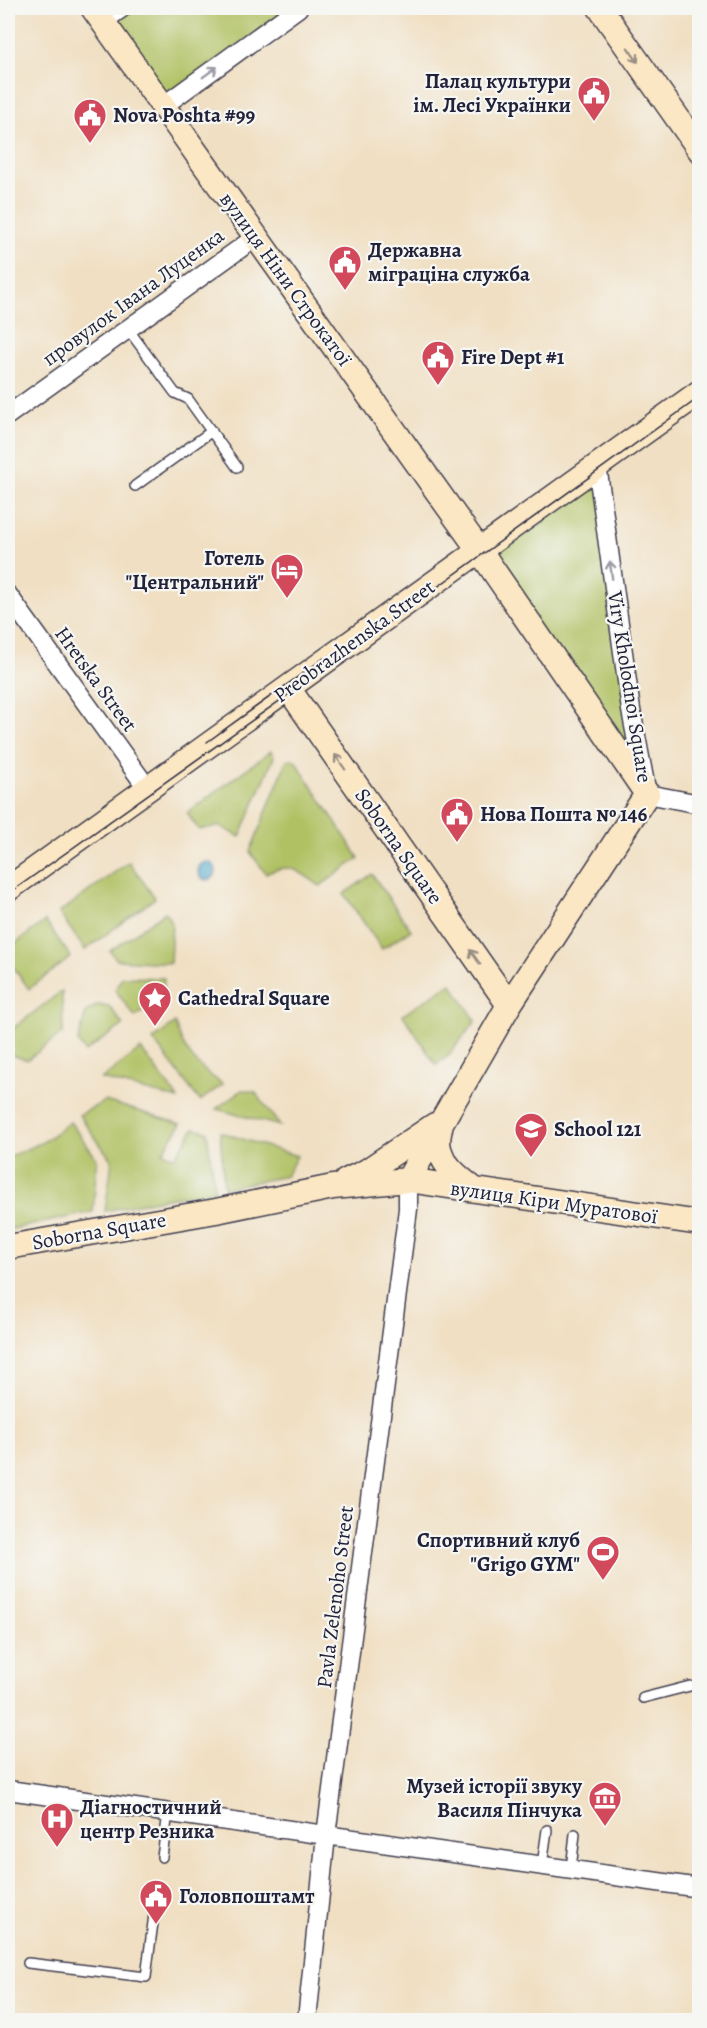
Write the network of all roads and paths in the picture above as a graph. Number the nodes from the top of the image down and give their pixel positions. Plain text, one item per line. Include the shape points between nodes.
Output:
1 (298, 8) edge
2 (600, 8) edge
3 (106, 12) edge
4 (163, 106) junction
5 (699, 150) edge
6 (256, 237) junction
7 (128, 329) junction
8 (699, 393) edge
9 (8, 415) edge
10 (212, 431) junction
11 (597, 465) junction
12 (237, 467) dead end
13 (135, 486) dead end
14 (480, 550) junction
15 (8, 595) edge
16 (288, 688) junction
17 (148, 789) junction
18 (647, 794) junction
19 (699, 804) edge
20 (8, 889) edge
21 (509, 1005) junction
22 (442, 1120) junction
23 (408, 1180) junction
24 (333, 1187) junction
25 (475, 1190) junction
26 (699, 1223) edge
27 (8, 1247) edge
28 (690, 1686) dead end
29 (643, 1698) dead end
30 (8, 1790) edge
31 (168, 1813) junction
32 (547, 1830) dead end
33 (575, 1834) dead end
34 (326, 1835) junction
35 (162, 1857) dead end
36 (542, 1865) junction
37 (571, 1869) junction
38 (699, 1888) edge
39 (157, 1891) dead end
40 (28, 1963) dead end
41 (307, 2020) edge

4 -> 1 street
2 -> 5 street
3 - 4 street, вулиця Ніни Строкатої
4 - 6 street, вулиця Ніни Строкатої
6 - 7 street, провулок Івана Луценка
6 - 14 street, вулиця Ніни Строкатої
7 - 9 street, провулок Івана Луценка
7 - 10 lane via 175,393 188,399
8 - 11 street, Preobrazhenska Street
10 - 12 lane
10 - 13 lane
11 - 14 street, Preobrazhenska Street
18 -> 11 street, Viry Kholodnoi Square
14 - 16 street, Preobrazhenska Street
14 - 18 street, Viry Kholodnoi Square
15 - 17 street, Hretska Street
16 - 17 street, Preobrazhenska Street
21 -> 16 street, Soborna Square
17 - 20 street, Preobrazhenska Street
18 - 19 street
18 - 21 street, Soborna Square
21 - 22 street, Soborna Square
22 - 23 street, Soborna Square
22 - 24 street, Soborna Square via 398,1152
22 - 25 street via 438,1142 444,1160 457,1177
23 - 24 street, Soborna Square
23 - 25 street, вулиця Кіри Муратової
23 - 34 street, Pavla Zelenoho Street via 401,1265
24 - 27 street, Soborna Square
25 - 26 street, вулиця Кіри Муратової
28 - 29 lane
30 - 31 street
31 - 34 street
31 - 35 lane
32 - 36 lane
33 - 37 lane
34 - 36 street
34 - 41 street, Pavla Zelenoho Street
36 - 37 street
37 - 38 street
39 - 40 lane via 146,1977

